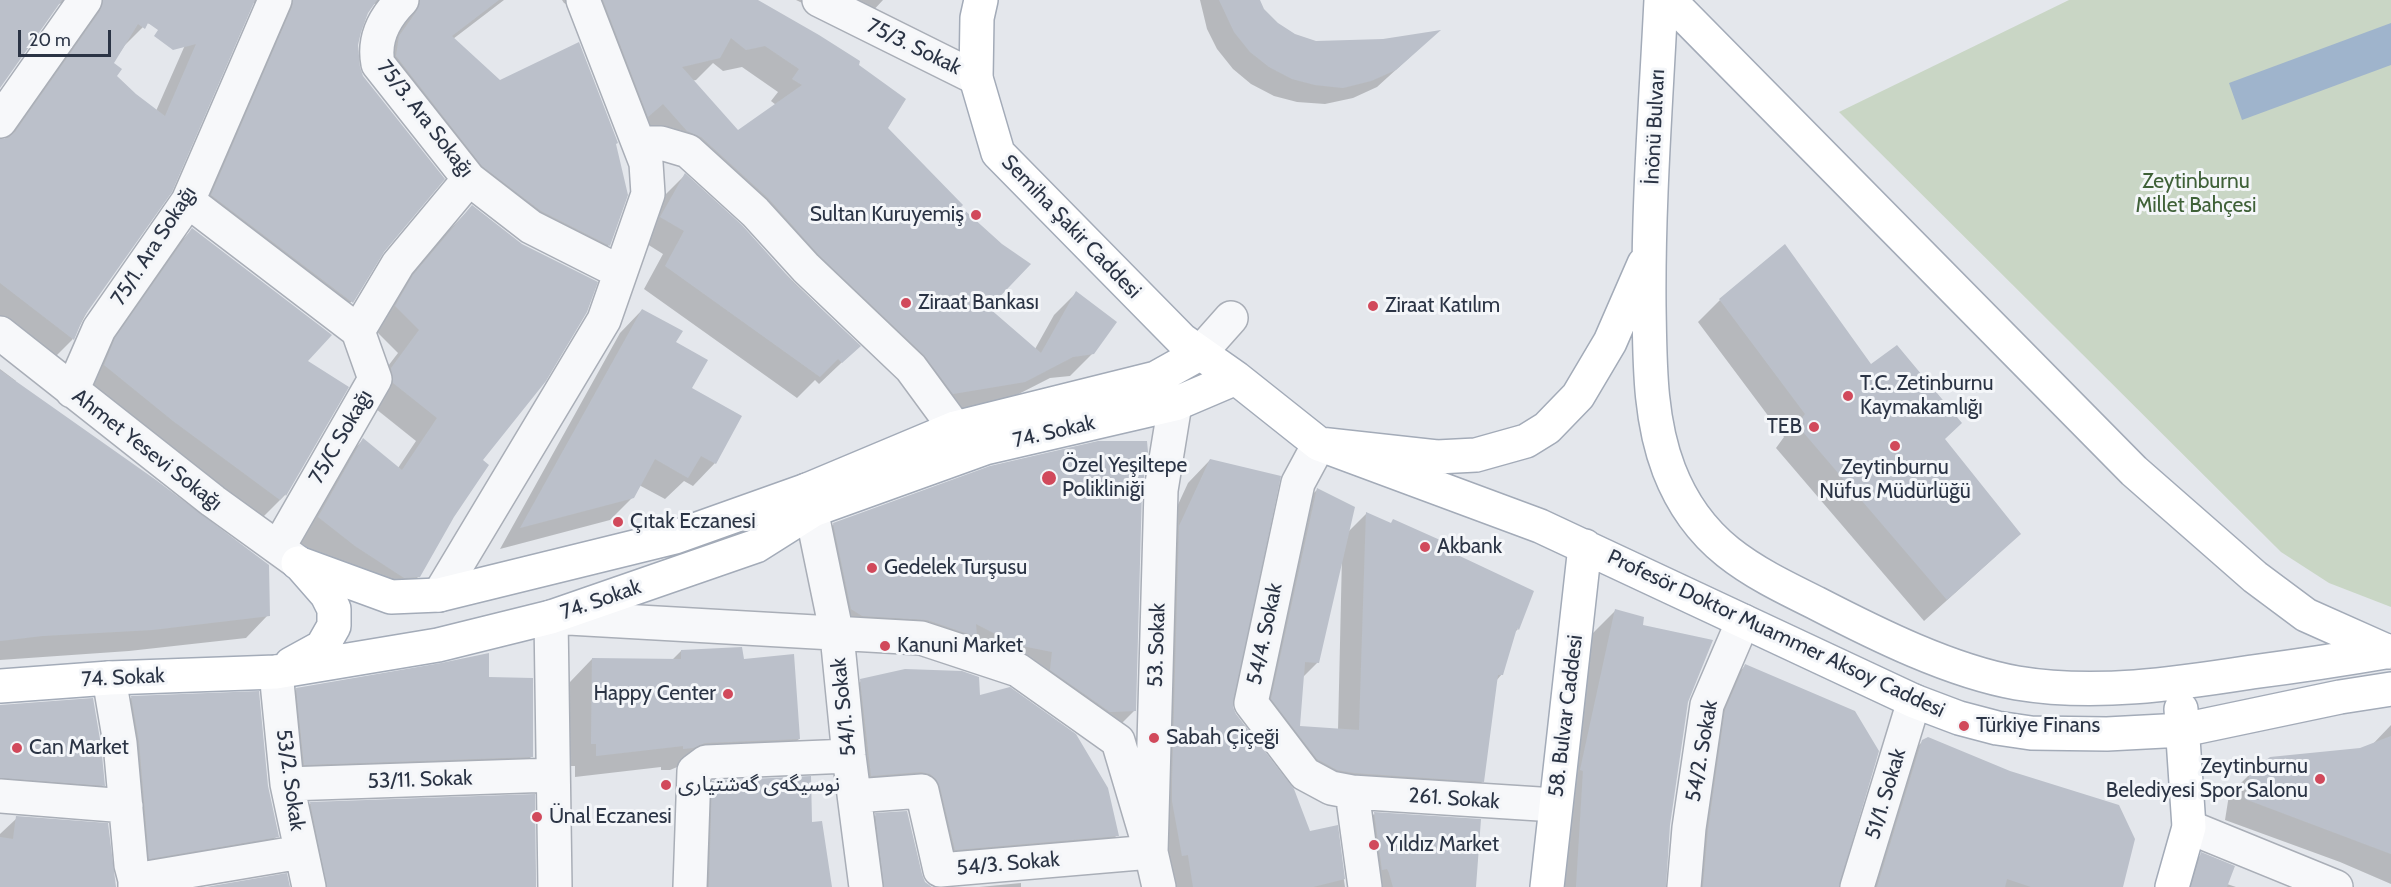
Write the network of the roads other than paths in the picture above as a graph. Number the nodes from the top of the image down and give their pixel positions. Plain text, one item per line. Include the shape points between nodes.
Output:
1 (84, 0) edge
2 (275, 0) edge
3 (402, 0) edge
4 (583, 0) edge
5 (819, 0) edge
6 (981, 0) edge
7 (1661, 0) edge
8 (1669, 0) edge
9 (976, 78) junction
10 (0, 121) edge
11 (639, 143) junction
12 (469, 179) junction
13 (188, 201) junction
14 (1648, 255) junction
15 (620, 272) junction
16 (1231, 318) dead end
17 (358, 332) junction
18 (0, 333) edge
19 (1199, 354) junction
20 (1236, 378) junction
21 (72, 391) junction
22 (1174, 404) junction
23 (955, 428) junction
24 (1319, 444) junction
25 (810, 500) junction
26 (1585, 546) junction
27 (288, 555) junction
28 (439, 595) junction
29 (551, 617) junction
30 (1743, 621) junction
31 (837, 635) junction
32 (2390, 652) edge
33 (276, 672) junction
34 (109, 678) junction
35 (2178, 683) junction
36 (0, 686) edge
37 (2391, 689) edge
38 (1914, 701) junction
39 (2183, 730) junction
40 (849, 756) junction
41 (553, 775) junction
42 (287, 784) junction
43 (1352, 792) junction
44 (0, 796) edge
45 (855, 796) junction
46 (1555, 805) junction
47 (126, 806) junction
48 (2189, 827) junction
49 (301, 852) junction
50 (1151, 852) junction
51 (135, 884) edge
52 (309, 887) edge
53 (555, 887) edge
54 (690, 887) edge
55 (866, 887) edge
56 (1159, 887) edge
57 (1365, 887) edge
58 (1547, 887) edge
59 (1684, 887) edge
60 (1857, 887) edge
61 (2172, 887) edge
62 (2336, 887) edge

1 - 10 street
2 - 13 street, 75/1. Ara Sokağı
3 - 12 street, 75/3. Ara Sokağı via 387,15 378,40 378,64
4 - 11 street
5 - 9 street, 75/3. Sokak
6 - 9 main road, Semiha Şakir Caddesi via 976,18
7 - 14 main road, İnönü Bulvarı
8 - 32 main road via 2133,471 2255,577 2306,615
9 - 19 main road, Semiha Şakir Caddesi via 998,153
11 - 15 street via 646,163 648,194
11 - 23 street via 661,143 688,151 755,212 806,268 911,368
12 - 15 street, 75/3. Ara Sokağı via 531,227
12 - 17 street via 398,264
13 - 17 street
13 - 21 street, 75/1. Ara Sokağı via 99,329
14 - 24 main road via 1610,342 1578,396 1547,428 1526,441 1476,455 1437,457
14 - 35 main road, Profesör Doktor Muammer Aksoy Caddesi via 1650,377 1661,442 1670,471 1689,508 1721,548 1750,569 1864,628 1978,674 2019,683 2084,689
15 - 28 street via 604,320
16 - 19 street
17 - 27 street, 75/C Sokağı via 375,379
18 - 21 street, Ahmet Yesevi Sokağı
19 - 20 main road, Semiha Şakir Caddesi
19 - 23 main road, 74. Sokak via 1156,378
20 - 22 main road, 74. Sokak
20 - 24 main road, Semiha Şakir Caddesi
21 - 27 street, Ahmet Yesevi Sokağı
22 - 25 main road, 74. Sokak via 985,448
22 - 50 street, 53. Sokak via 1161,490
23 - 25 main road, 74. Sokak
24 - 26 main road, Profesör Doktor Muammer Aksoy Caddesi
24 - 43 street, 54/4. Sokak via 1298,483 1251,703 1305,774 1331,788
25 - 28 main road, 74. Sokak
25 - 29 main road, 74. Sokak via 756,546
25 - 31 street, 54/1. Sokak
26 - 30 main road, Profesör Doktor Muammer Aksoy Caddesi
26 - 46 main road, 58. Bulvar Caddesi
27 - 28 main road, 74. Sokak via 391,597
27 - 33 main road via 327,595 334,609 334,626 322,646
29 - 31 street
29 - 33 main road, 74. Sokak via 438,645
29 - 41 street
30 - 38 main road, Profesör Doktor Muammer Aksoy Caddesi
30 - 59 street, 54/2. Sokak via 1707,705
31 - 40 street, 54/1. Sokak
31 - 50 street via 921,638 1018,670 1118,741
32 - 35 main road, Profesör Doktor Muammer Aksoy Caddesi
33 - 34 main road, 74. Sokak
33 - 42 street, 53/2. Sokak
34 - 36 main road, 74. Sokak
34 - 47 street
35 - 39 main road
37 - 39 main road, Profesör Doktor Muammer Aksoy Caddesi
38 - 39 main road, Profesör Doktor Muammer Aksoy Caddesi via 1959,718 2031,733
38 - 60 street, 51/1. Sokak
39 - 48 main road
40 - 45 street, 54/1. Sokak
40 - 54 street via 706,762 694,771
41 - 42 street, 53/11. Sokak
41 - 53 street
42 - 49 street, 53/2. Sokak
43 - 46 street, 261. Sokak
43 - 57 street
44 - 47 street
45 - 50 street, 54/3. Sokak via 922,791 940,870
45 - 55 street, 54/1. Sokak
46 - 58 main road, 58. Bulvar Caddesi
47 - 51 street
48 - 61 main road
48 - 62 street
49 - 51 street
49 - 52 street, 53/2. Sokak
50 - 56 street, 53. Sokak

